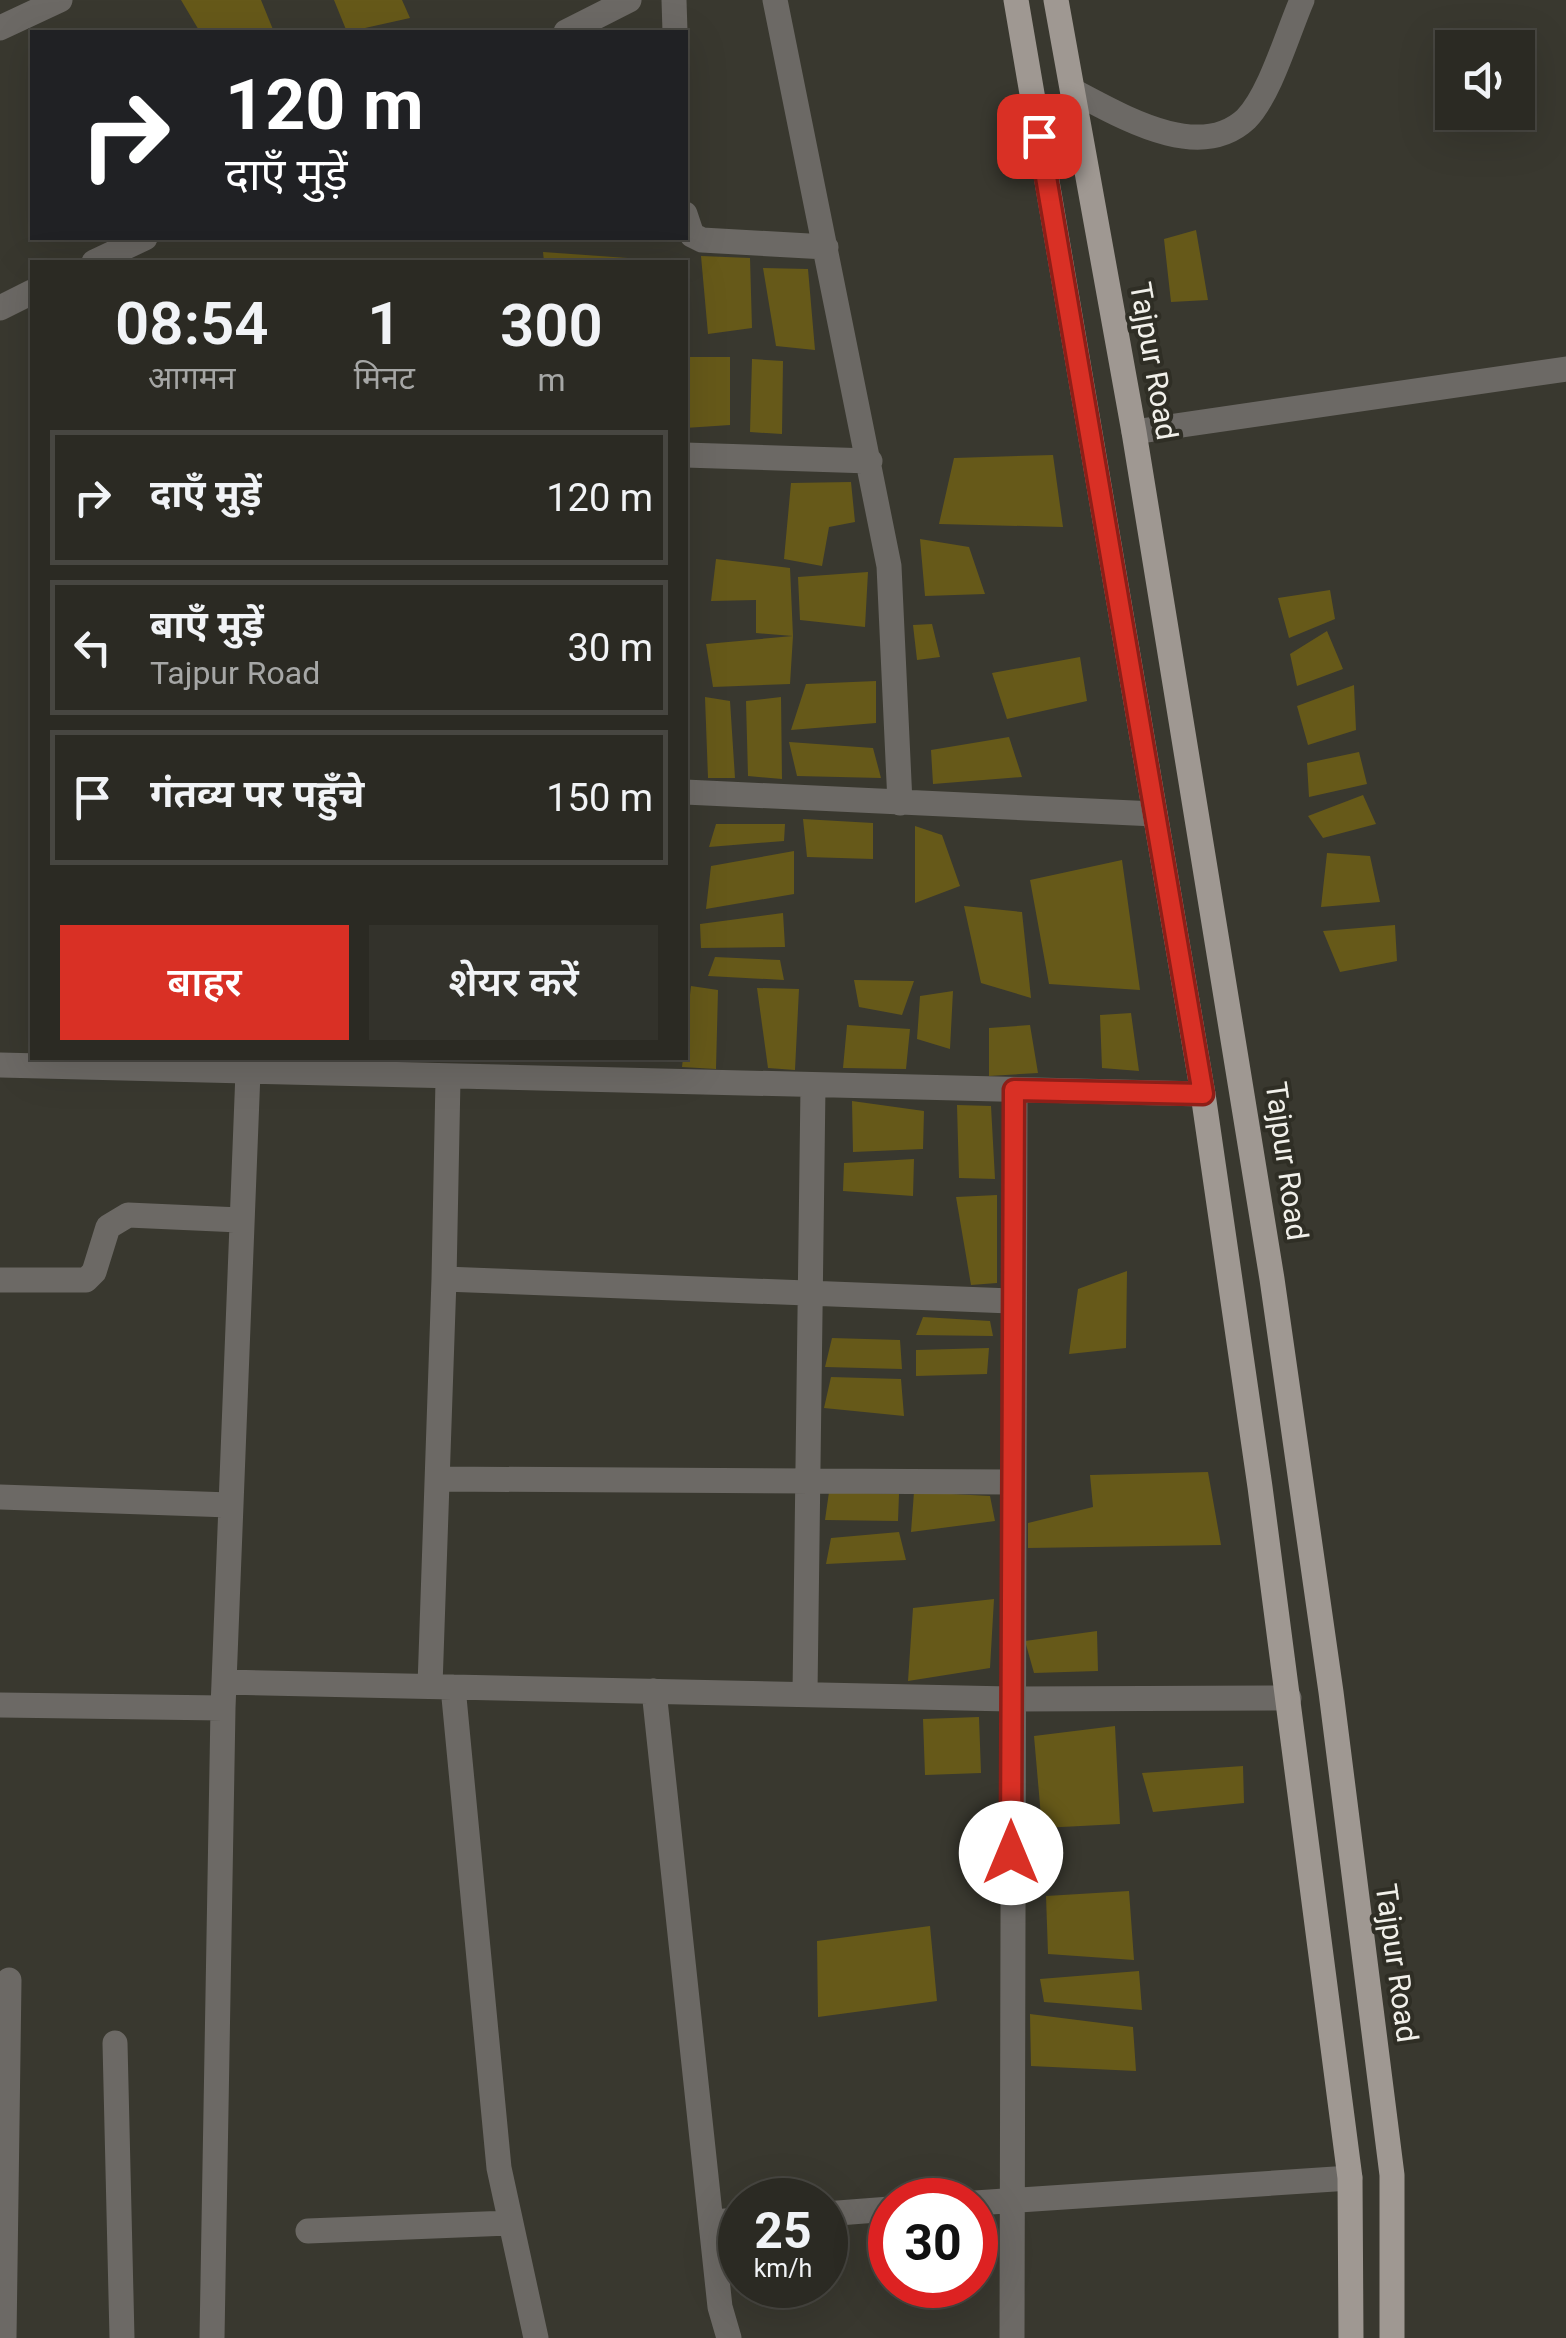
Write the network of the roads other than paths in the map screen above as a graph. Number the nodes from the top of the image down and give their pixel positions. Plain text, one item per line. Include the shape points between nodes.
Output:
1 (60, 0) edge
2 (629, 0) edge
3 (674, 0) edge
4 (775, 0) edge
5 (1016, 0) edge
6 (1056, 0) edge
7 (1302, 0) edge
8 (0, 28) edge
9 (570, 30) edge
10 (675, 30) edge
11 (1073, 91) junction
12 (688, 223) edge
13 (142, 240) edge
14 (826, 247) junction
15 (98, 260) edge
16 (30, 293) edge
17 (0, 308) edge
18 (1566, 369) edge
19 (1134, 432) junction
20 (688, 455) edge
21 (870, 461) junction
22 (688, 792) edge
23 (900, 803) junction
24 (1155, 814) junction
25 (0, 1065) edge
26 (248, 1072) junction
27 (448, 1079) junction
28 (813, 1086) junction
29 (1014, 1090) junction
30 (1203, 1094) junction
31 (1256, 1169) junction
32 (1215, 1175) junction
33 (240, 1220) junction
34 (444, 1278) junction
35 (0, 1280) edge
36 (811, 1293) junction
37 (1011, 1302) junction
38 (438, 1479) junction
39 (806, 1481) junction
40 (1011, 1482) junction
41 (0, 1497) edge
42 (230, 1505) junction
43 (442, 1686) junction
44 (654, 1690) junction
45 (805, 1694) junction
46 (223, 1695) junction
47 (1290, 1698) junction
48 (1010, 1699) junction
49 (0, 1705) edge
50 (9, 1980) dead end
51 (115, 2043) dead end
52 (1350, 2178) junction
53 (1013, 2200) junction
54 (998, 2201) edge
55 (711, 2222) junction
56 (718, 2222) edge
57 (508, 2223) junction
58 (308, 2231) dead end
59 (4, 2338) edge
60 (122, 2338) edge
61 (212, 2338) edge
62 (536, 2338) edge
63 (729, 2338) edge
64 (1012, 2338) edge
65 (1351, 2338) edge
66 (1392, 2338) edge

1 - 8 street
2 - 9 street
3 - 10 street
4 - 14 street
5 - 24 main road
6 - 11 main road, Tajpur Road
7 - 11 street via 1259,100 1245,120 1227,130 1148,130
11 - 19 main road, Tajpur Road
12 - 14 street via 702,240
13 - 15 street
14 - 21 street
16 - 17 street
18 - 19 street
19 - 31 main road, Tajpur Road
20 - 21 street
21 - 23 street via 890,566
22 - 23 street
23 - 24 street
24 - 30 main road
25 - 26 street
26 - 27 street
26 - 33 street
27 - 28 street
27 - 34 street
28 - 29 street
28 - 36 street
29 - 30 street
29 - 37 street
30 - 32 main road
31 - 32 main road
31 - 66 main road, Tajpur Road via 1392,2175
32 - 47 main road
33 - 35 street via 128,1214 108,1227 86,1280
33 - 42 street
34 - 36 street
34 - 38 street
36 - 37 street
36 - 39 street
37 - 40 street
38 - 39 street
38 - 43 street
39 - 40 street
39 - 45 street
40 - 48 street
41 - 42 street
42 - 46 street
43 - 44 street
43 - 46 street
43 - 57 street
44 - 45 street
44 - 55 street
45 - 48 street
46 - 49 street
46 - 61 street
47 - 48 street
47 - 52 main road
48 - 53 street
50 - 59 street
51 - 60 street
52 - 53 street
52 - 65 main road
53 - 54 street
53 - 64 street
55 - 56 street
55 - 63 street
57 - 58 street
57 - 62 street

